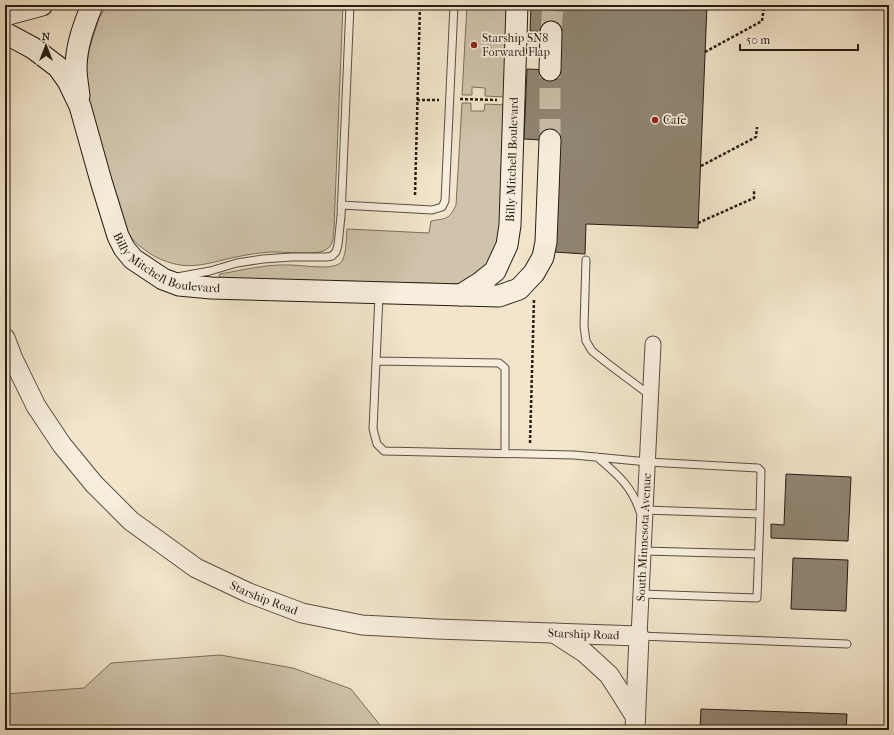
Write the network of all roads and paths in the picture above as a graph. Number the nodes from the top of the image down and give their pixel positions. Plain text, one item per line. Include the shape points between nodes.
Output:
1 (42, 5) edge
2 (92, 5) edge
3 (350, 5) edge
4 (420, 5) edge
5 (454, 5) edge
6 (517, 5) edge
7 (764, 7) dead end
8 (5, 15) edge
9 (551, 32) tunnel mouth
10 (5, 33) edge
11 (705, 52) dead end
12 (550, 70) tunnel mouth
13 (80, 106) junction
14 (757, 127) dead end
15 (550, 140) tunnel mouth
16 (701, 166) dead end
17 (754, 189) dead end
18 (415, 195) dead end
19 (341, 205) junction
20 (698, 223) dead end
21 (586, 260) dead end
22 (163, 279) junction
23 (379, 292) junction
24 (536, 293) dead end
25 (462, 295) junction
26 (5, 338) edge
27 (653, 344) dead end
28 (376, 361) junction
29 (651, 396) junction
30 (504, 453) junction
31 (530, 454) junction
32 (597, 457) junction
33 (648, 462) junction
34 (645, 510) junction
35 (760, 514) junction
36 (645, 525) junction
37 (644, 550) junction
38 (758, 554) junction
39 (641, 594) junction
40 (553, 632) junction
41 (639, 636) junction
42 (846, 644) dead end
43 (635, 723) edge

1 - 8 main road
2 - 13 main road via 79,43 76,68
3 - 19 lane
4 - 18 path
5 - 19 lane via 445,201 442,207 432,210
6 - 25 main road, Billy Mitchell Boulevard via 510,225 507,245 495,271
7 - 11 path via 762,21
9 - 12 main road
10 - 13 main road, Billy Mitchell Boulevard via 33,48 58,67
13 - 22 main road, Billy Mitchell Boulevard via 118,236 133,259
14 - 16 path via 756,137
15 - 25 main road, Billy Mitchell Boulevard via 546,242 543,257 534,273 520,289 499,296
17 - 20 path via 754,198
19 - 22 lane via 338,245 332,256 263,259
21 - 29 lane via 586,341 592,351
22 - 23 main road, Billy Mitchell Boulevard via 179,285 211,288
23 - 25 main road, Billy Mitchell Boulevard
23 - 28 lane
24 - 31 path
26 - 40 street, Starship Road via 12,359 36,406 62,445 94,484 131,521 196,568 249,594 302,613 362,625
27 - 29 street, South Minnesota Avenue
28 - 30 lane via 373,429 377,444 384,451
28 - 30 lane via 499,363 505,368
29 - 33 street, South Minnesota Avenue
30 - 31 lane
31 - 32 lane
32 - 33 lane
32 - 36 lane via 628,487 638,504
33 - 34 street, South Minnesota Avenue
33 - 35 lane via 758,468 762,477
34 - 35 lane
34 - 36 street, South Minnesota Avenue
35 - 38 lane
36 - 37 street, South Minnesota Avenue
37 - 38 lane
37 - 39 street, South Minnesota Avenue
38 - 39 lane via 757,598
39 - 41 street, South Minnesota Avenue
40 - 41 street, Starship Road
40 - 43 street via 585,653 609,675
41 - 42 lane
41 - 43 street, South Minnesota Avenue

